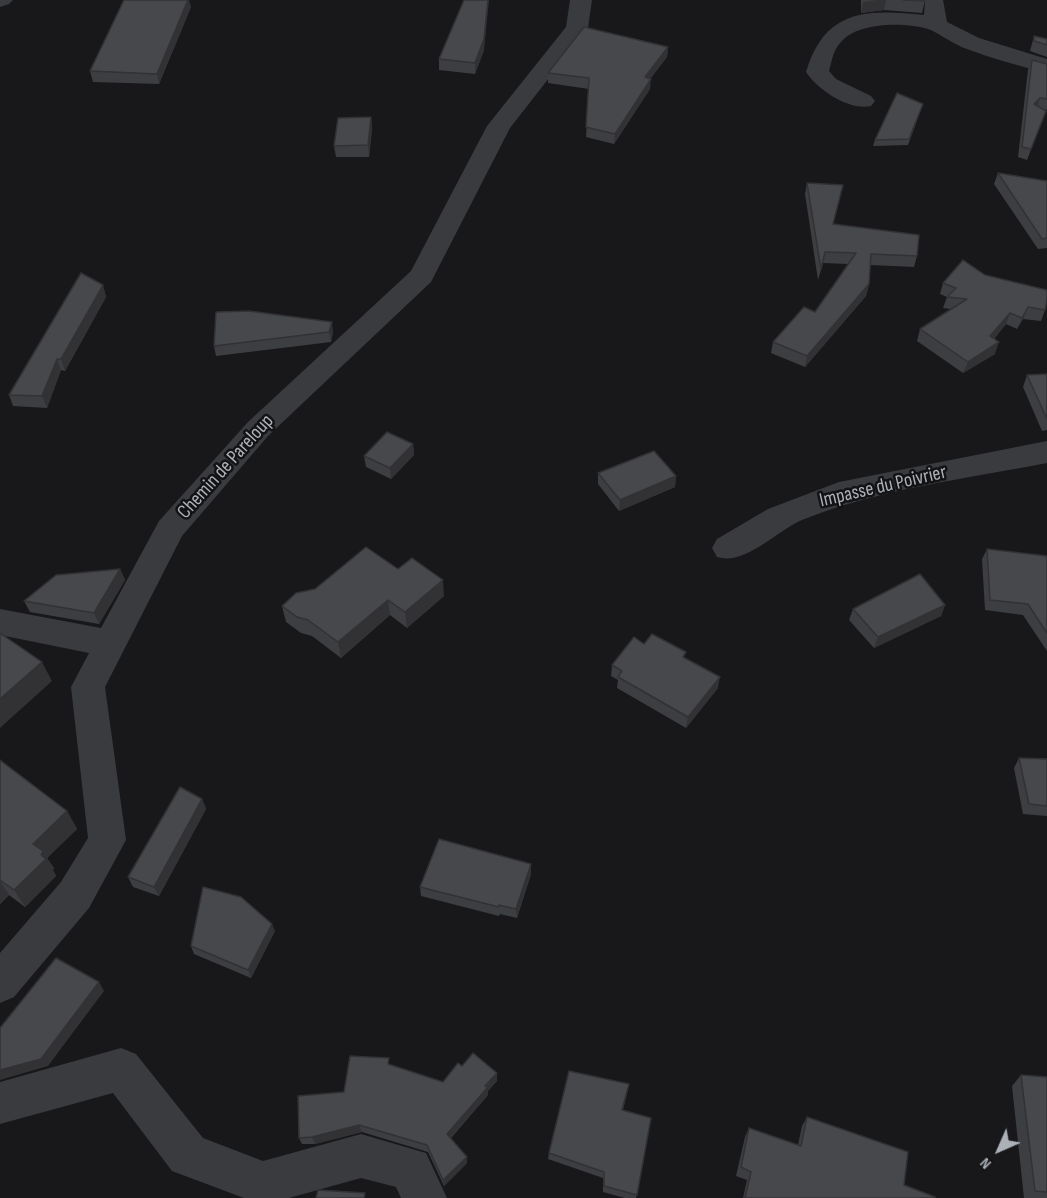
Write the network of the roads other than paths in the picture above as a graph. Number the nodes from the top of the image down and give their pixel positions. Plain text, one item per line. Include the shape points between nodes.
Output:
1 (581, 0) edge
2 (933, 0) edge
3 (936, 23) junction
4 (1047, 66) edge
5 (863, 101) dead end
6 (1047, 452) edge
7 (728, 548) dead end
8 (0, 622) edge
9 (110, 644) junction
10 (0, 983) edge
11 (0, 1103) edge
12 (425, 1198) edge

1 - 9 street, Chemin de Pareloup via 577,28 499,126 422,276 258,429 170,528
2 - 3 street
3 - 4 street via 962,39
3 - 5 street via 869,20 842,26 828,41 817,72 828,84
6 - 7 street, Impasse du Poivrier via 839,493 778,517
8 - 9 street
9 - 10 street, Chemin de Pareloup via 88,687 107,840 75,895
11 - 12 street via 121,1069 188,1155 263,1183 361,1156 410,1170

